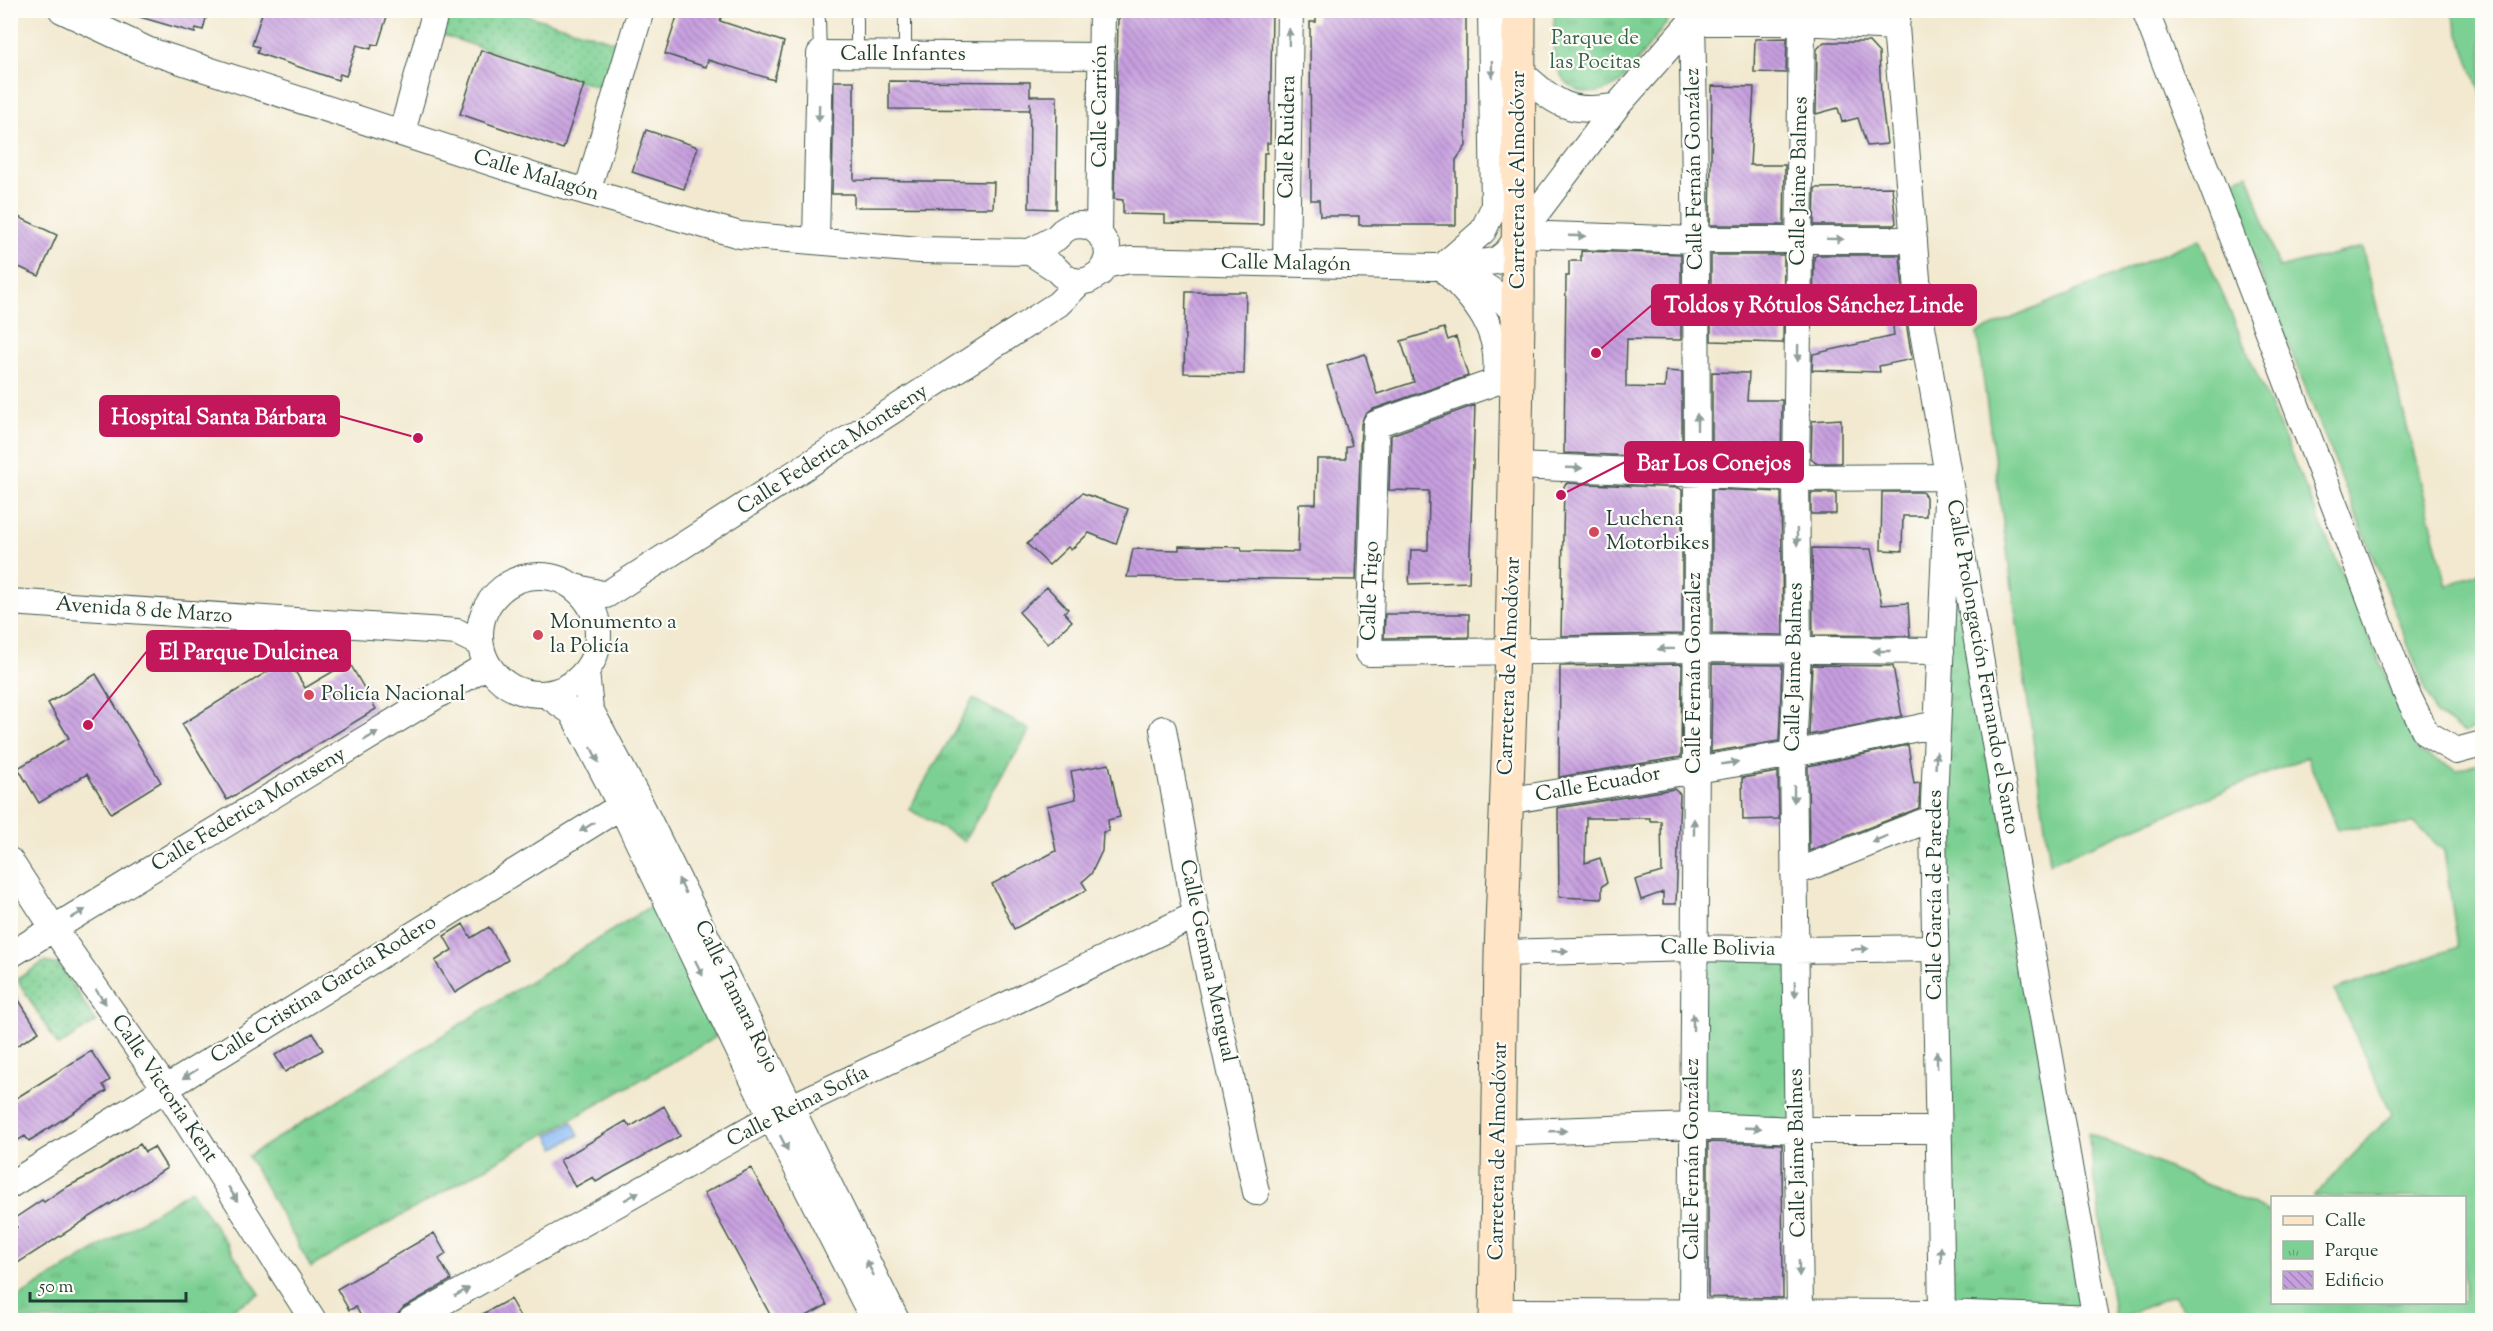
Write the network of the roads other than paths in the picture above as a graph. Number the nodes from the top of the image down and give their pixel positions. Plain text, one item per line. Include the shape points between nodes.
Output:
1 (62, 10) edge
2 (436, 10) edge
3 (641, 10) edge
4 (1102, 10) edge
5 (1290, 10) edge
6 (1491, 10) edge
7 (1519, 10) edge
8 (2145, 10) edge
9 (1696, 16) edge
10 (857, 19) dead end
11 (1897, 19) edge
12 (819, 20) dead end
13 (905, 20) dead end
14 (1802, 22) junction
15 (820, 54) junction
16 (857, 54) junction
17 (905, 55) junction
18 (1102, 56) junction
19 (1519, 71) junction
20 (1617, 106) junction
21 (402, 132) junction
22 (587, 192) junction
23 (1519, 234) junction
24 (1056, 238) junction
25 (1799, 238) junction
26 (1697, 240) junction
27 (1914, 240) junction
28 (816, 241) junction
29 (1104, 246) junction
30 (1030, 252) junction
31 (1286, 264) junction
32 (1442, 267) junction
33 (1065, 275) junction
34 (1518, 304) junction
35 (1515, 466) junction
36 (1697, 472) junction
37 (1948, 477) junction
38 (1796, 478) junction
39 (575, 587) junction
40 (606, 595) junction
41 (10, 602) edge
42 (598, 627) junction
43 (476, 640) junction
44 (1695, 649) junction
45 (1512, 650) junction
46 (1798, 650) junction
47 (1941, 651) junction
48 (586, 672) junction
49 (547, 695) junction
50 (1937, 724) junction
51 (1163, 729) dead end
52 (2482, 744) edge
53 (1793, 754) junction
54 (1695, 769) junction
55 (1506, 801) junction
56 (629, 802) junction
57 (1933, 818) junction
58 (10, 861) edge
59 (1794, 873) junction
60 (1196, 915) junction
61 (54, 929) junction
62 (1694, 948) junction
63 (1935, 948) junction
64 (1795, 950) junction
65 (1501, 953) junction
66 (10, 955) edge
67 (166, 1089) junction
68 (781, 1112) junction
69 (1693, 1126) junction
70 (1798, 1130) junction
71 (1938, 1130) junction
72 (1499, 1133) junction
73 (10, 1185) edge
74 (1256, 1192) dead end
75 (1692, 1312) junction
76 (1800, 1313) junction
77 (1942, 1313) junction
78 (1496, 1316) edge
79 (313, 1320) edge
80 (411, 1320) edge
81 (874, 1320) edge
82 (896, 1320) edge
83 (2096, 1320) edge

1 - 21 street, Calle Malagón via 147,50
2 - 21 street
3 - 22 street
4 - 18 street, Calle Carrión
31 -> 5 street, Calle Ruidera
6 -> 32 street via 1494,207 1483,231
7 - 19 main road, Carretera de Almodóvar
8 - 52 street via 2405,690 2426,734 2456,751
9 - 14 street
9 - 20 street, Calle Malagón
9 - 26 street, Calle Fernán González
10 - 16 lane
11 - 14 street
11 - 27 street, Calle Prolongación Fernando el Santo
12 - 15 lane
13 - 17 lane
14 - 25 street, Calle Jaime Balmes
15 - 16 street, Calle Infantes
15 -> 28 street, Calle Infantes
16 - 17 street, Calle Infantes
17 - 18 street, Calle Infantes
18 - 29 street, Calle Carrión via 1100,202
19 - 20 street via 1548,97 1566,105 1595,110
19 - 23 main road, Carretera de Almodóvar
20 - 23 street, Calle Malagón
21 - 22 street, Calle Malagón
22 - 28 street, Calle Malagón via 740,235
23 -> 26 street
23 - 32 street, Calle Malagón via 1496,261
23 - 34 main road, Carretera de Almodóvar
24 - 29 street, Calle Malagón via 1071,226
24 - 30 street, Calle Malagón
24 - 33 street via 1052,256
25 - 26 street
25 -> 27 street
25 -> 38 street, Calle Jaime Balmes
36 -> 26 street, Calle Fernán González
27 - 37 street, Calle Prolongación Fernando el Santo via 1920,315
28 - 30 street, Calle Malagón via 920,250
29 - 31 street, Calle Malagón
29 - 33 street via 1094,277
30 - 33 street
31 - 32 street, Calle Malagón
32 - 34 street, Calle Malagón via 1483,284 1509,305
32 - 45 street, Calle Trigo via 1477,303 1489,325 1497,368 1495,382 1376,424 1369,652
33 - 40 street, Calle Federica Montseny via 1058,304
34 - 35 main road, Carretera de Almodóvar
35 -> 36 street
35 - 45 main road, Carretera de Almodóvar
36 - 38 street
36 - 44 street, Calle Fernán González
37 - 38 street
37 - 47 street, Calle García de Paredes
37 - 83 street, Calle Prolongación Fernando el Santo
38 -> 46 street, Calle Jaime Balmes
39 - 40 street
39 - 42 street via 590,605
39 - 43 street via 554,577 531,576 508,583 491,599
40 - 42 street
41 - 43 street, Avenida 8 de Marzo
42 - 48 street via 597,650
43 - 49 street via 502,683 523,693
61 -> 43 street, Calle Federica Montseny
44 -> 45 street
44 - 46 street
44 - 54 street, Calle Fernán González
45 - 55 main road, Carretera de Almodóvar
47 -> 46 street
46 - 53 street, Calle Jaime Balmes
47 - 50 street, Calle García de Paredes
48 - 49 street via 569,687
48 - 56 street, Calle Tamara Rojo via 590,709
49 -> 56 street, Calle Tamara Rojo via 572,712
50 - 53 street, Calle Ecuador
57 -> 50 street, Calle García de Paredes
51 - 60 street, Calle Gemma Mengual
54 -> 53 street, Calle Ecuador
53 -> 59 street, Calle Jaime Balmes
54 - 55 street, Calle Ecuador
62 -> 54 street, Calle Fernán González
55 - 65 main road, Carretera de Almodóvar
56 -> 67 street, Calle Cristina García Rodero
56 - 68 street, Calle Tamara Rojo
57 -> 59 street
57 - 63 street, Calle García de Paredes
58 - 61 street, Calle Victoria Kent
59 - 64 street, Calle Jaime Balmes
60 - 68 street, Calle Reina Sofía
60 - 74 street, Calle Gemma Mengual
61 - 66 street, Calle Federica Montseny
61 -> 67 street, Calle Victoria Kent
62 - 64 street, Calle Bolivia
65 -> 62 street, Calle Bolivia
69 -> 62 street, Calle Fernán González
64 -> 63 street, Calle Bolivia
71 -> 63 street, Calle García de Paredes
64 -> 70 street, Calle Jaime Balmes
65 - 72 main road, Carretera de Almodóvar
67 - 73 street, Calle Cristina García Rodero
67 -> 79 street, Calle Victoria Kent
80 -> 68 street, Calle Reina Sofía
68 -> 81 street, Calle Tamara Rojo
82 -> 68 street, Calle Tamara Rojo
69 -> 70 street
72 -> 69 street
69 - 75 street, Calle Fernán González
70 - 71 street
70 -> 76 street, Calle Jaime Balmes
77 -> 71 street, Calle García de Paredes
72 - 78 main road, Carretera de Almodóvar
75 - 76 street
75 - 78 street
76 - 77 street
77 - 83 street

